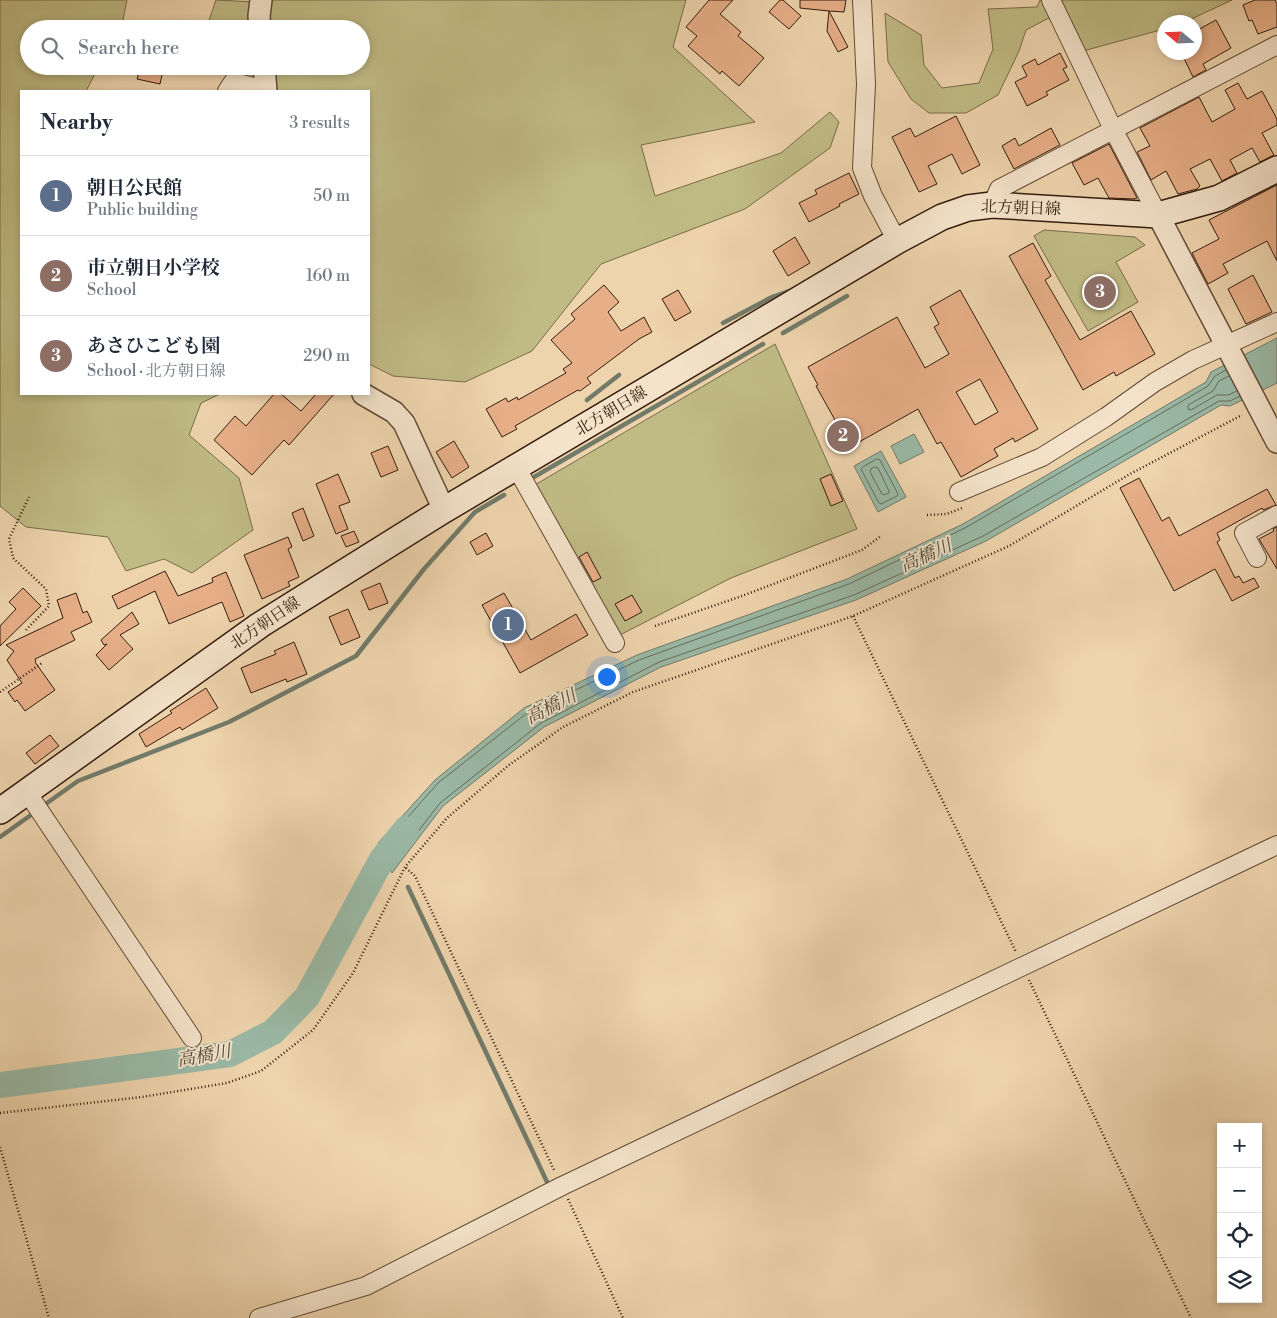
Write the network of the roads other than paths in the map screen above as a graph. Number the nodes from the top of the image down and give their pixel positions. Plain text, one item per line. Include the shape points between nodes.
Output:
1 (261, 0) edge
2 (862, 0) edge
3 (1051, 0) edge
4 (259, 20) edge
5 (1277, 45) edge
6 (265, 75) edge
7 (228, 90) edge
8 (262, 90) edge
9 (266, 90) edge
10 (1113, 129) junction
11 (1277, 169) edge
12 (992, 205) junction
13 (1158, 215) junction
14 (897, 241) junction
15 (1277, 322) edge
16 (1227, 349) junction
17 (365, 395) edge
18 (1277, 442) edge
19 (516, 467) junction
20 (959, 492) dead end
21 (444, 510) junction
22 (1277, 515) edge
23 (1257, 558) dead end
24 (615, 643) dead end
25 (27, 792) junction
26 (0, 811) edge
27 (1277, 845) edge
28 (192, 1038) dead end
29 (258, 1318) edge

1 - 4 street
2 - 14 street via 866,84 862,168
3 - 10 street
5 - 10 street
6 - 9 street
7 - 8 street via 233,82
10 - 12 street via 1000,188
10 - 13 street
11 - 13 main road, 北方朝日線 via 1219,198
12 - 13 main road, 北方朝日線
12 - 14 main road, 北方朝日線 via 968,208 942,217
13 - 16 street
14 - 19 main road, 北方朝日線
15 - 16 street
16 - 18 street
16 - 20 street via 1193,360 1155,382 1042,457
17 - 21 street via 394,412 404,423
19 - 21 main road, 北方朝日線
19 - 24 street
21 - 25 main road, 北方朝日線 via 260,625
22 - 23 street via 1244,533
25 - 26 main road, 北方朝日線
25 - 28 street
27 - 29 street via 562,1186 366,1286

